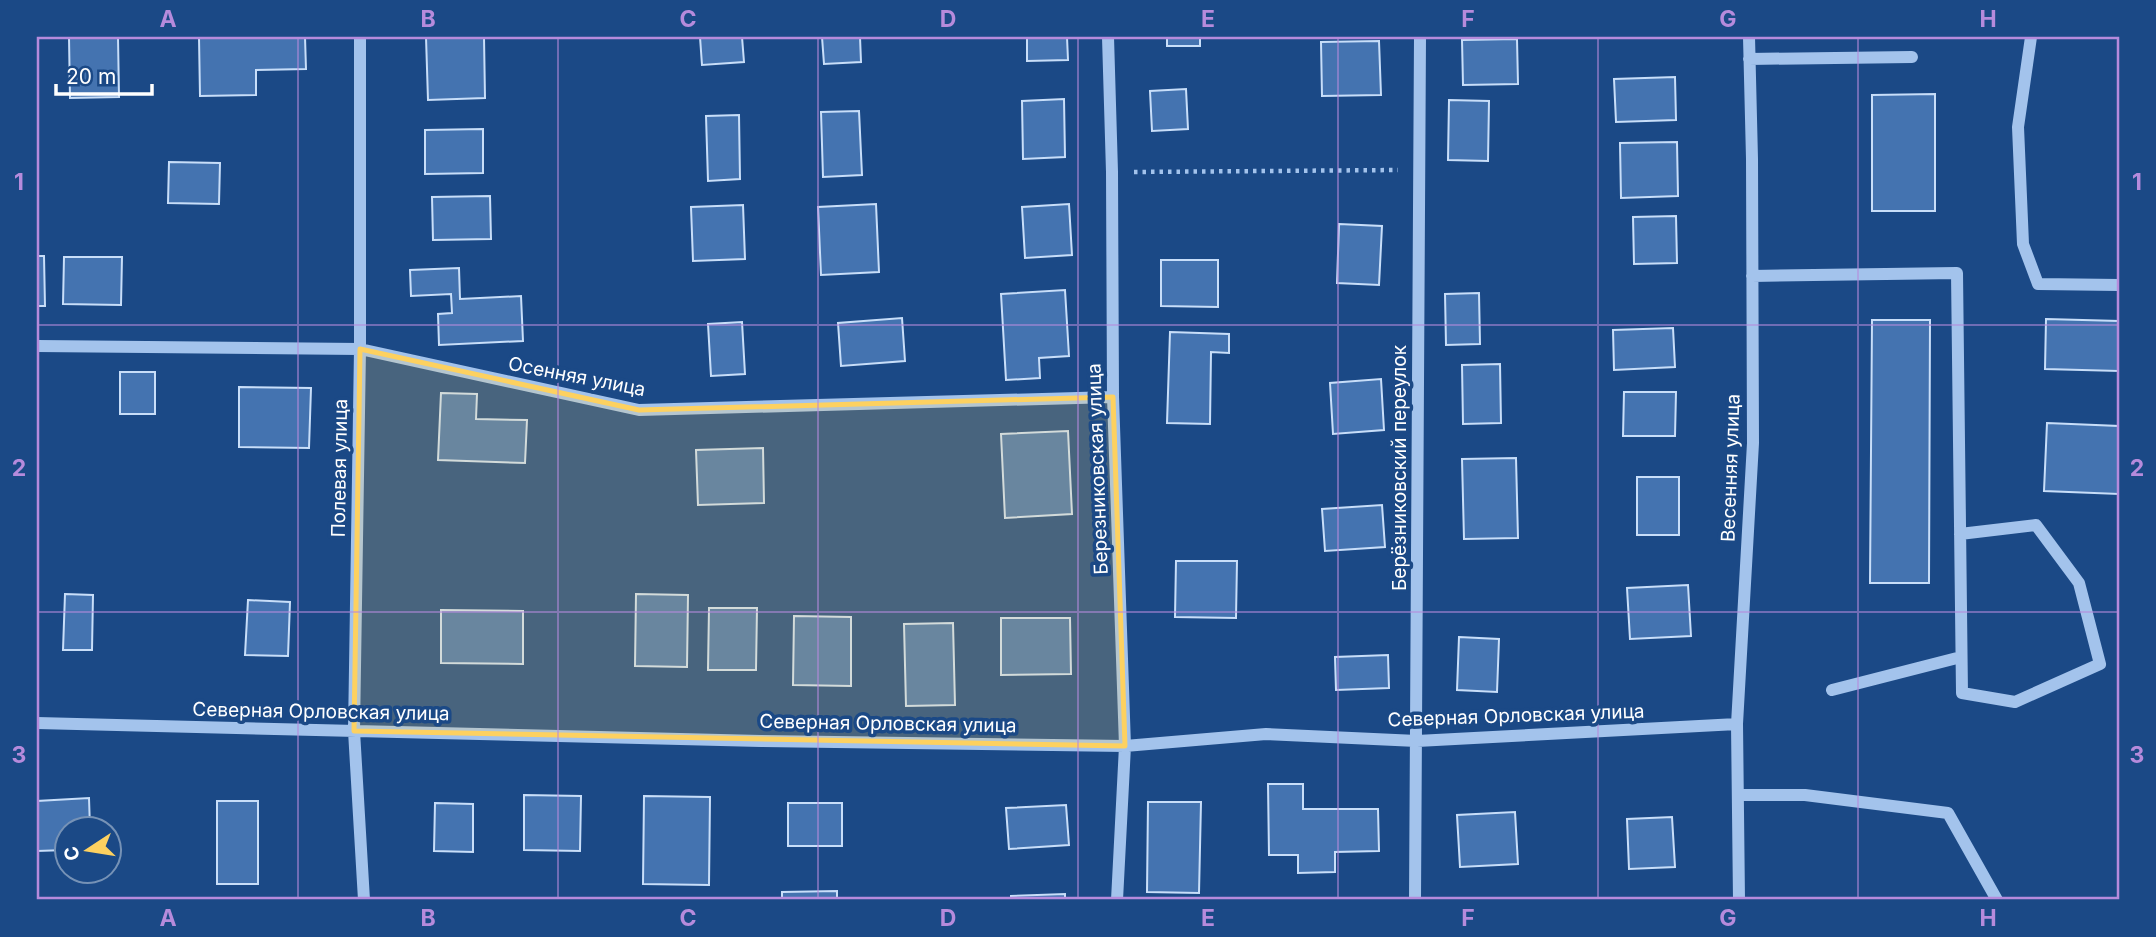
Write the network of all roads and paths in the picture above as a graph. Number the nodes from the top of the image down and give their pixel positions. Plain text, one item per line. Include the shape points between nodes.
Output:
1 (360, 37) edge
2 (1108, 37) edge
3 (1420, 37) edge
4 (1749, 37) edge
5 (2031, 37) edge
6 (1912, 57) dead end
7 (1749, 59) junction
8 (1420, 170) junction
9 (1112, 172) junction
10 (1752, 276) junction
11 (2119, 285) edge
12 (37, 346) edge
13 (360, 349) junction
14 (1113, 397) junction
15 (1961, 534) junction
16 (1961, 657) junction
17 (1832, 690) dead end
18 (37, 723) edge
19 (1737, 724) junction
20 (354, 731) junction
21 (1417, 741) junction
22 (1125, 746) junction
23 (1738, 795) junction
24 (364, 900) edge
25 (1116, 900) edge
26 (1415, 900) edge
27 (1739, 900) edge
28 (1997, 900) edge

1 - 13 street, Полевая улица
2 - 9 street, Березниковская улица
3 - 8 street, Берёзниковский переулок
4 - 7 street, Весенняя улица
5 - 11 street via 2018,127 2023,244 2038,284
6 - 7 street
7 - 10 street, Весенняя улица
8 - 9 path
8 - 21 street, Берёзниковский переулок
9 - 14 street, Березниковская улица
10 - 15 street via 1957,272
10 - 19 street, Весенняя улица via 1753,443
12 - 13 street, Осенняя улица
13 - 14 street, Осенняя улица via 639,411
13 - 20 street, Полевая улица
14 - 22 street, Березниковская улица
15 - 16 street
15 - 16 street via 2036,525 2080,583 2100,664 2015,702 1962,692
16 - 17 street
18 - 20 street, Северная Орловская улица
19 - 21 street, Северная Орловская улица
19 - 23 street, Весенняя улица
20 - 22 street, Северная Орловская улица
20 - 24 street, Полевая улица
21 - 22 street, Северная Орловская улица via 1266,734
21 - 26 street, Берёзниковский переулок
22 - 25 street, Березниковская улица
23 - 27 street, Весенняя улица
23 - 28 street via 1805,795 1948,813

